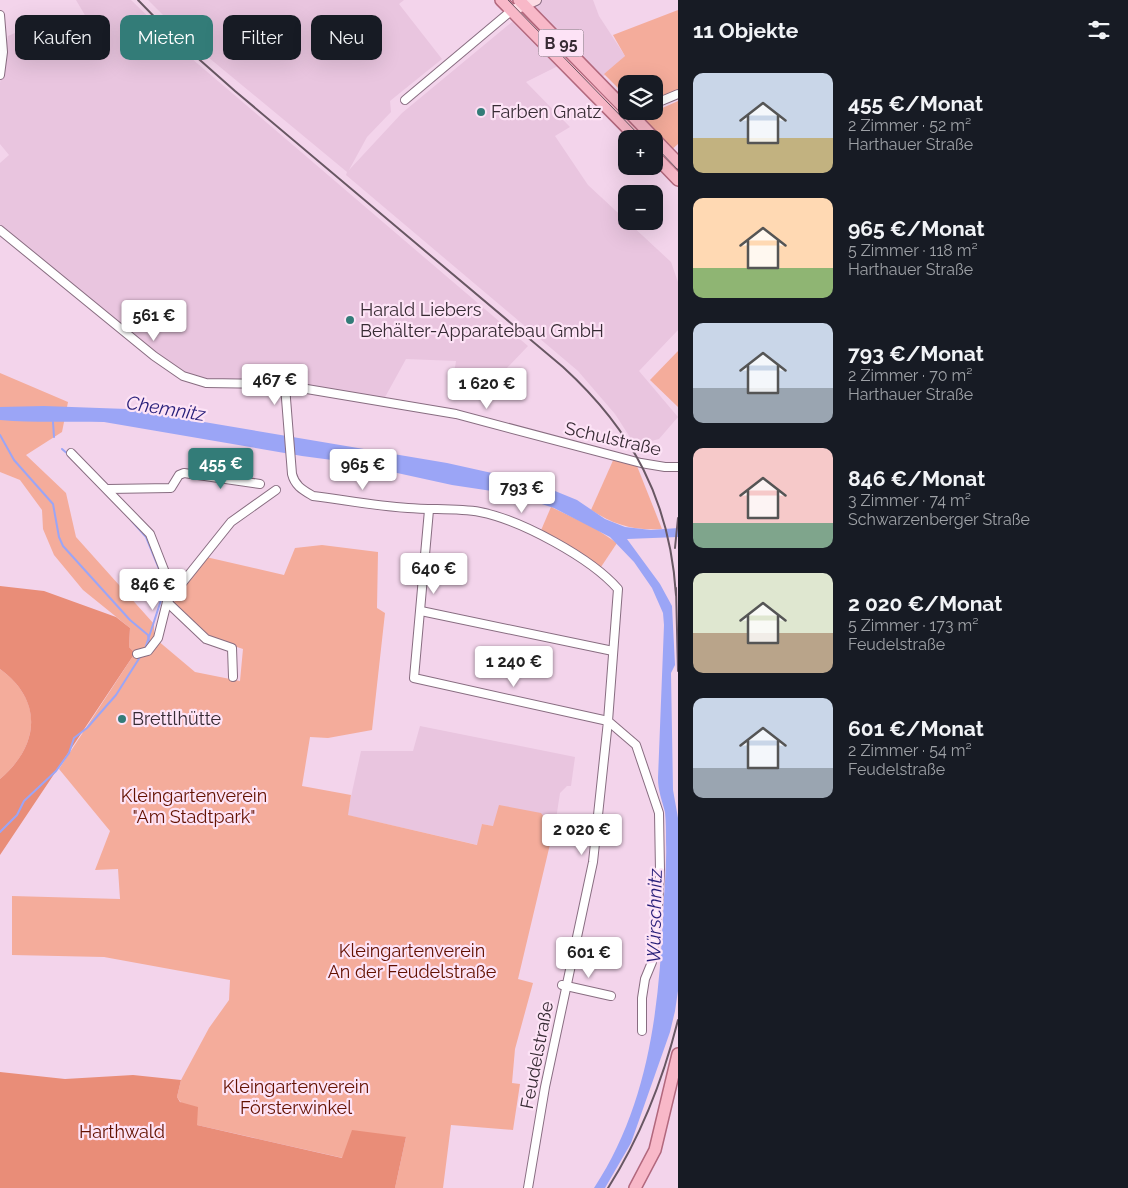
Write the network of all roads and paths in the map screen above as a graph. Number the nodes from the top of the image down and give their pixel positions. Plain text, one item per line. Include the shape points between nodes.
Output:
1 (501, 0) edge
2 (536, 0) edge
3 (518, 5) edge
4 (0, 15) edge
5 (0, 75) edge
6 (678, 94) edge
7 (405, 100) dead end
8 (618, 100) edge
9 (663, 100) edge
10 (638, 120) edge
11 (630, 130) edge
12 (678, 162) edge
13 (663, 164) edge
14 (678, 180) edge
15 (0, 230) edge
16 (286, 386) junction
17 (71, 453) dead end
18 (678, 467) edge
19 (260, 484) dead end
20 (108, 488) junction
21 (276, 490) dead end
22 (428, 510) junction
23 (173, 593) junction
24 (167, 602) junction
25 (421, 611) junction
26 (613, 651) junction
27 (137, 654) dead end
28 (233, 677) dead end
29 (608, 720) junction
30 (564, 985) junction
31 (611, 996) dead end
32 (642, 1031) dead end
33 (678, 1054) edge
34 (528, 1188) edge
35 (635, 1188) edge

1 - 3 main road, B 95
2 - 3 street
3 - 7 street
3 - 8 main road, B 95
3 - 11 main road, B 95
4 - 5 street via 3,52
6 - 9 street
10 - 12 main road, B 95
13 - 14 main road
15 - 16 street, Schulstraße via 183,376 219,385
16 - 18 street, Schulstraße via 469,416 641,463
16 - 22 street, Feudelstraße via 294,482 313,496
17 - 20 street
19 - 20 street via 184,473 171,488
20 - 23 street via 150,534
21 - 23 street via 231,522
22 - 25 street
22 - 26 street, Feudelstraße via 479,512 501,518 599,570 618,589
23 - 24 street
24 - 27 street via 158,638 148,651
24 - 28 street via 206,639 232,648
25 - 26 street
25 - 29 street via 414,678
26 - 29 street, Feudelstraße
29 - 30 street, Feudelstraße via 593,862
29 - 32 street via 636,745 660,813 658,907 652,962 642,998
30 - 31 street
30 - 34 street, Feudelstraße
33 - 35 main road via 655,1150

